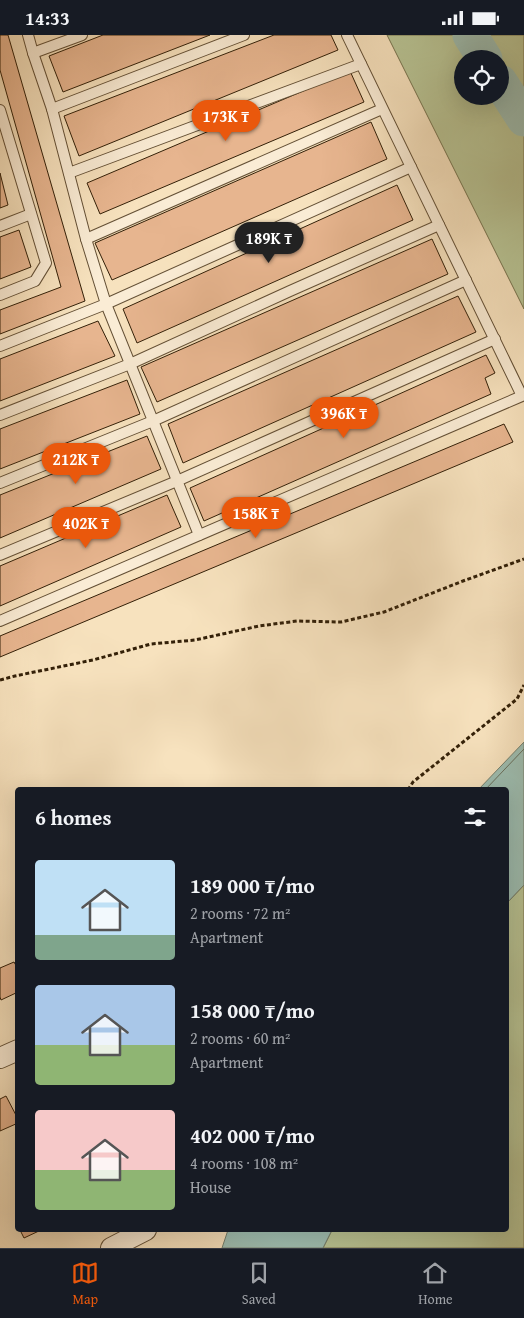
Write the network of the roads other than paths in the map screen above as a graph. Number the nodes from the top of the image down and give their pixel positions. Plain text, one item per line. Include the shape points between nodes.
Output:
1 (28, 35) edge
2 (82, 35) edge
3 (244, 35) edge
4 (347, 35) edge
5 (32, 53) junction
6 (360, 64) junction
7 (52, 109) junction
8 (382, 109) junction
9 (0, 110) edge
10 (10, 147) junction
11 (0, 150) edge
12 (411, 167) junction
13 (69, 173) junction
14 (31, 214) junction
15 (439, 225) junction
16 (0, 226) edge
17 (86, 239) junction
18 (466, 280) junction
19 (0, 295) edge
20 (106, 304) junction
21 (494, 339) junction
22 (0, 346) edge
23 (130, 364) junction
24 (0, 415) edge
25 (153, 421) junction
26 (178, 481) junction
27 (0, 483) edge
28 (200, 535) junction
29 (0, 555) edge
30 (0, 621) edge
31 (15, 1051) edge
32 (0, 1058) edge
33 (142, 1232) edge
34 (111, 1248) edge

1 - 5 lane
2 - 5 lane
3 - 7 lane
4 - 6 lane
5 - 7 lane
6 - 8 lane
6 - 13 lane
7 - 13 lane
8 - 12 lane
8 - 17 lane
9 - 10 lane
10 - 11 lane
10 - 14 lane
12 - 15 lane
12 - 20 lane
13 - 17 lane
14 - 16 lane
14 - 19 lane via 46,263 35,281
15 - 18 lane
15 - 23 lane
17 - 20 lane
18 - 21 lane
18 - 25 lane
20 - 22 lane
20 - 23 lane
21 - 26 lane
21 - 28 lane via 522,396
23 - 24 lane
23 - 25 lane
25 - 26 lane
25 - 27 lane
26 - 28 lane
26 - 29 lane
28 - 30 lane
31 - 32 street
33 - 34 street

